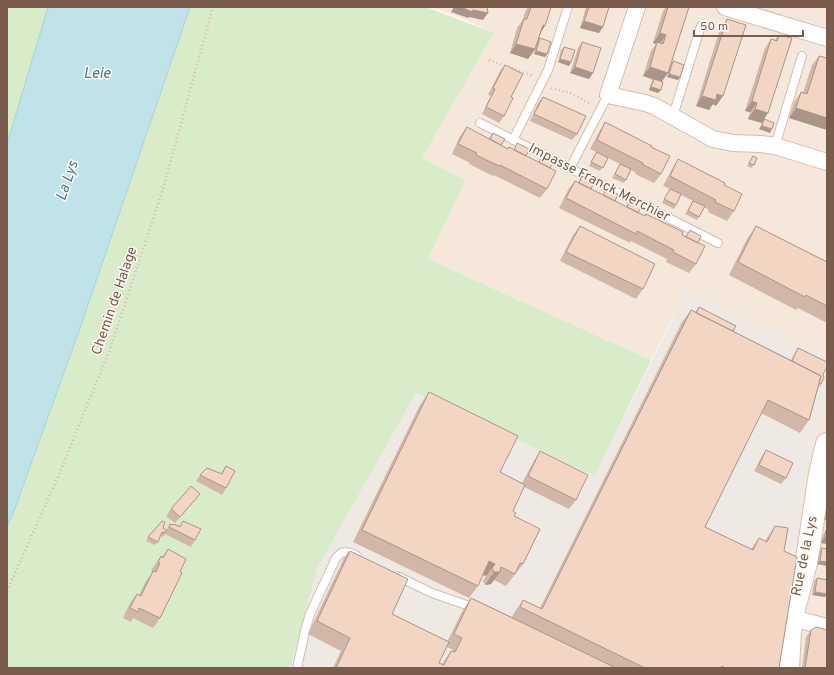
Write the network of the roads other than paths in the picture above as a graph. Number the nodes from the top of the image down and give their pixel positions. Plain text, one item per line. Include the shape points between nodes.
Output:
1 (568, 7) edge
2 (637, 7) edge
3 (725, 7) edge
4 (701, 26) dead end
5 (827, 38) edge
6 (802, 56) dead end
7 (604, 102) junction
8 (673, 116) junction
9 (480, 124) dead end
10 (513, 140) junction
11 (775, 146) junction
12 (827, 162) edge
13 (570, 168) junction
14 (718, 243) dead end
15 (827, 444) edge
16 (364, 560) edge
17 (391, 573) edge
18 (482, 611) edge
19 (792, 618) junction
20 (827, 627) edge
21 (297, 668) edge
22 (788, 668) edge

1 - 10 lane via 548,70
2 - 7 street
3 - 5 street
4 - 8 lane
6 - 11 lane
7 - 8 street via 645,103
7 - 13 lane
8 - 11 street via 713,139
9 - 10 lane, Impasse Franck Merchier
10 - 13 lane, Impasse Franck Merchier
11 - 12 street
13 - 14 lane, Impasse Franck Merchier
15 - 19 main road, Rue de la Lys via 807,559
16 - 21 lane via 346,552 338,555 310,614
17 - 18 lane via 432,593
19 - 20 street
19 - 22 main road, Rue de la Lys

